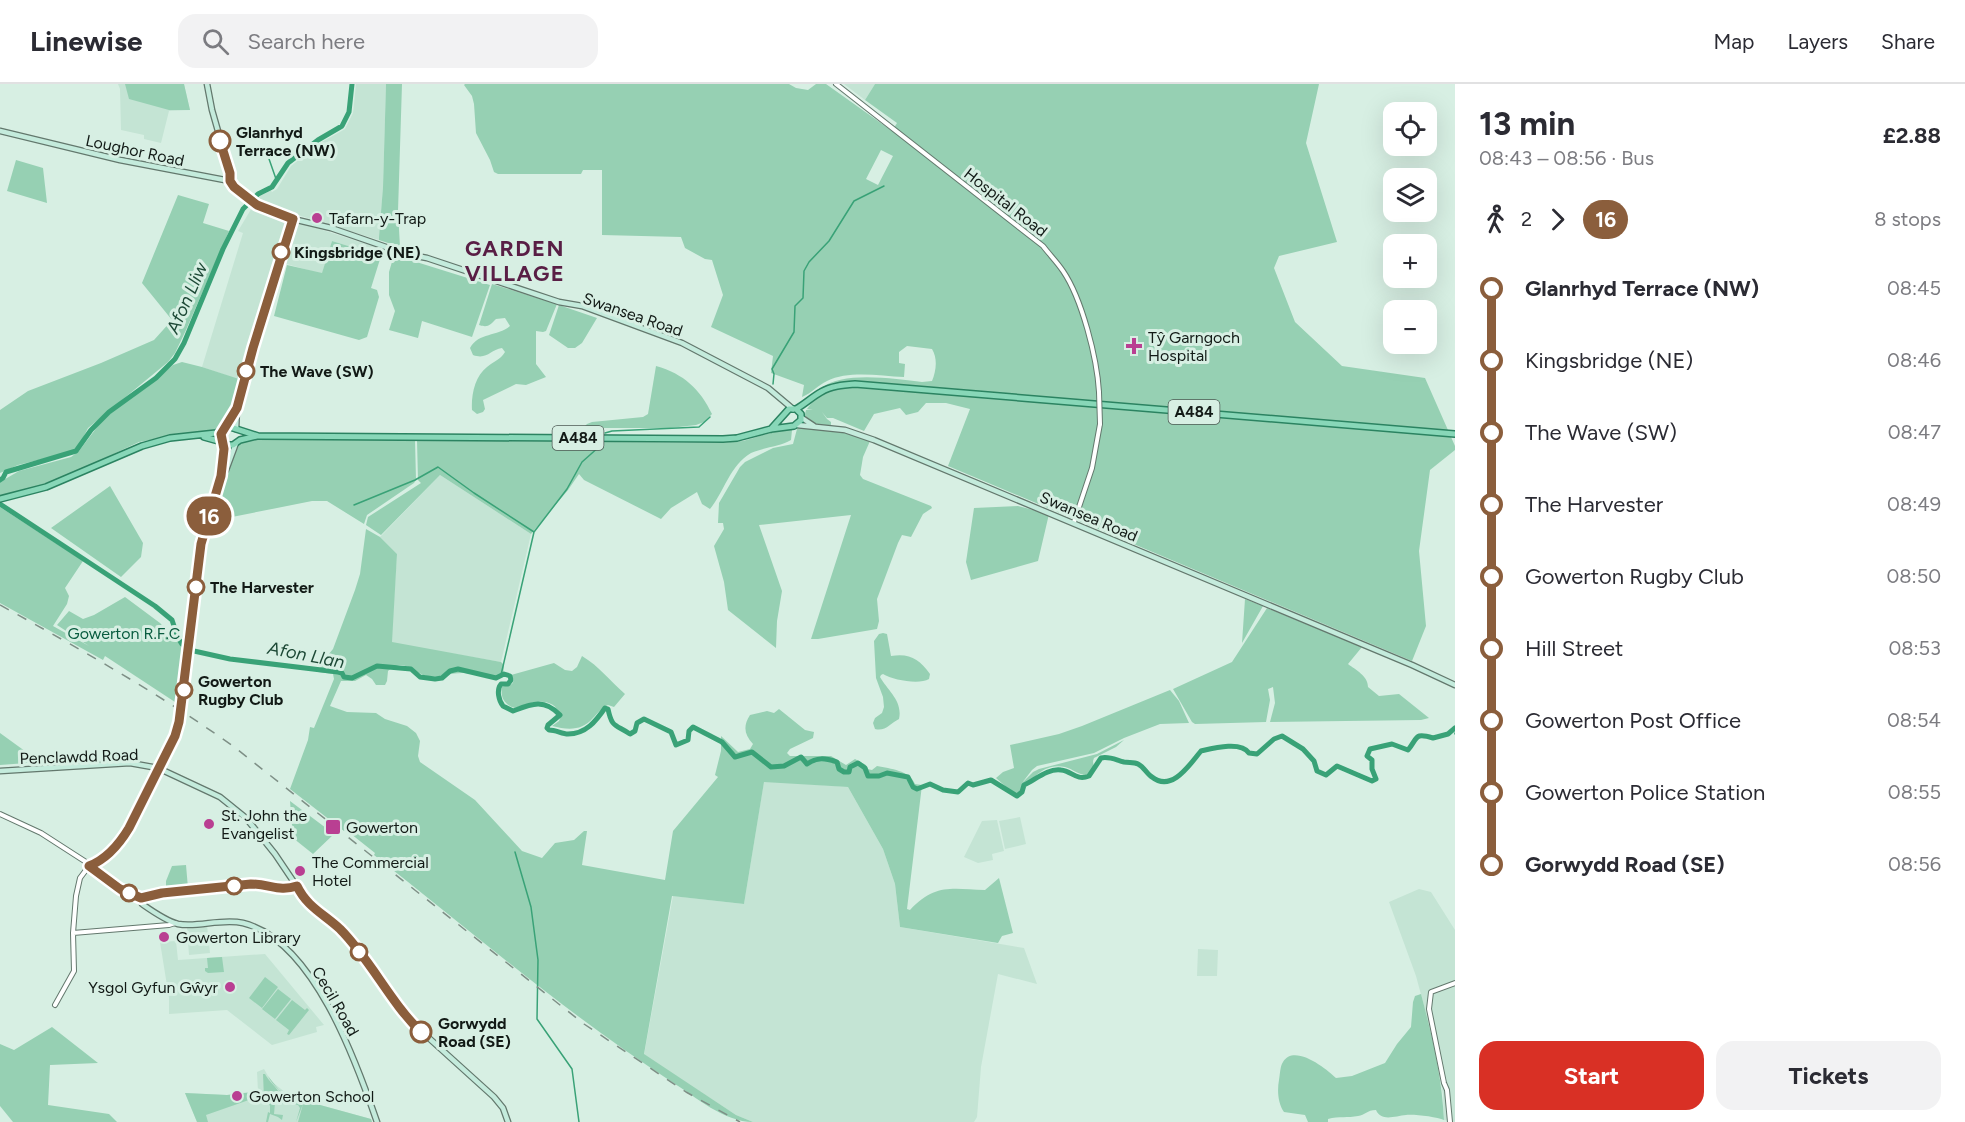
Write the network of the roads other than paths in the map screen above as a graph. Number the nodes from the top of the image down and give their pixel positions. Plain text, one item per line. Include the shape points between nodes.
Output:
1 (207, 84) edge
2 (836, 84) edge
3 (0, 131) edge
4 (230, 181) junction
5 (293, 219) junction
6 (784, 401) junction
7 (237, 408) junction
8 (798, 412) junction
9 (785, 414) junction
10 (789, 425) junction
11 (797, 425) junction
12 (814, 426) junction
13 (771, 429) junction
14 (223, 430) junction
15 (236, 430) junction
16 (1455, 434) edge
17 (202, 436) junction
18 (258, 436) junction
19 (237, 441) junction
20 (223, 442) junction
21 (221, 476) junction
22 (3, 498) edge
23 (1074, 522) junction
24 (1455, 685) edge
25 (158, 768) junction
26 (0, 771) edge
27 (0, 814) edge
28 (89, 866) junction
29 (297, 886) junction
30 (141, 898) junction
31 (175, 923) junction
32 (73, 933) junction
33 (1455, 983) edge
34 (55, 1005) dead end
35 (377, 1122) edge
36 (508, 1122) edge
37 (1450, 1122) edge

1 - 4 main road
2 - 23 street, Hospital Road, bridge via 1043,246 1064,272 1079,301 1099,392 1100,424 1092,468
3 - 4 main road, Loughor Road
4 - 5 main road, Swansea Road via 257,205
5 - 6 main road, Swansea Road via 644,328 720,362
5 - 7 main road
6 - 8 main road, Swansea Road
6 - 9 main road
7 - 14 main road
7 - 15 main road
8 - 9 main road
8 - 11 main road, A484
8 - 12 main road, Swansea Road
8 - 16 main road, A484 via 818,393 855,384
9 - 10 main road
9 - 13 main road
10 - 11 main road, A484
10 - 13 main road, A484
11 - 12 main road, Swansea Road
12 - 23 main road, Swansea Road via 858,433
13 - 18 main road, A484 via 723,439
14 - 15 main road
14 - 17 main road
14 - 20 main road
15 - 18 main road, A484
15 - 19 main road
17 - 20 main road
17 - 22 main road via 170,438 142,446 46,487
18 - 19 main road, A484
19 - 20 main road via 230,445
19 - 21 main road
20 - 21 main road
21 - 25 main road via 201,544 177,731
23 - 24 main road, Swansea Road
25 - 26 main road, Penclawdd Road via 130,763
25 - 28 main road via 122,840
25 - 29 main road, Penclawdd Road via 220,797 246,818
27 - 28 street via 41,832
28 - 30 main road, Cecil Road via 120,889
28 - 32 street via 79,881
29 - 30 street via 284,890 251,884
29 - 36 main road, Penclawdd Road via 372,967 410,1021 493,1096
30 - 31 main road, Cecil Road via 142,904
31 - 32 street
31 - 35 main road, Cecil Road via 241,923 260,930 285,949 314,982 335,1020
32 - 34 street via 74,971
33 - 37 street via 1431,992 1429,1006

